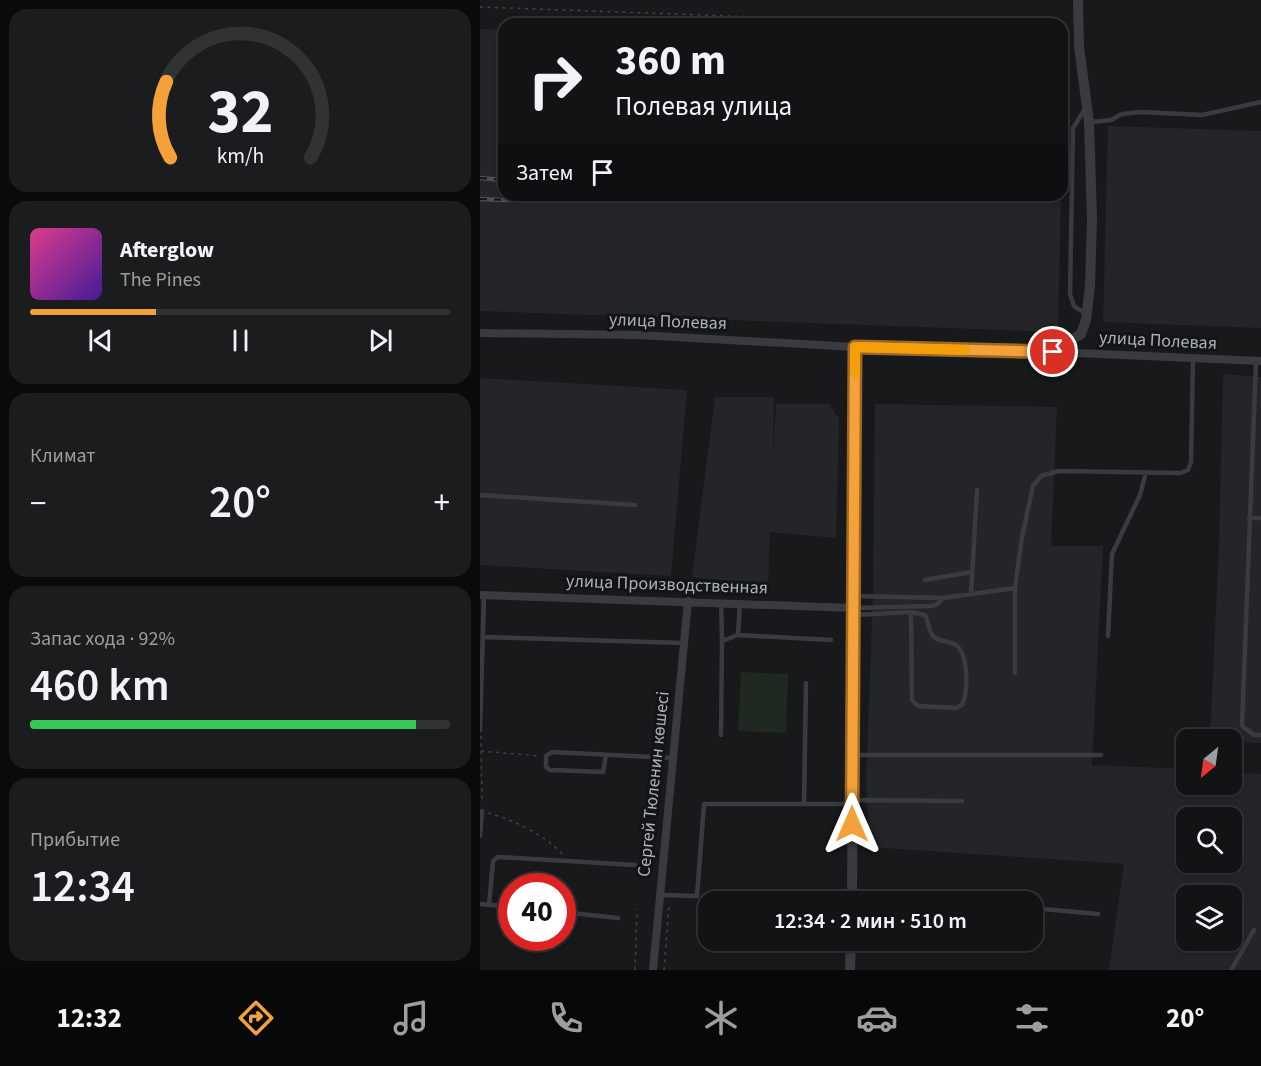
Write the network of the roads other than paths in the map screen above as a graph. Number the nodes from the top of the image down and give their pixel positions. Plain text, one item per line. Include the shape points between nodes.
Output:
1 (1078, 0) edge
2 (1261, 102) edge
3 (1087, 107) junction
4 (1089, 122) junction
5 (1087, 315) junction
6 (480, 333) edge
7 (855, 347) junction
8 (1053, 352) junction
9 (1193, 358) junction
10 (1258, 361) edge
11 (1253, 451) junction
12 (1261, 452) edge
13 (1146, 472) junction
14 (977, 490) dead end
15 (480, 495) edge
16 (635, 505) dead end
17 (1249, 518) junction
18 (1261, 518) edge
19 (971, 572) junction
20 (925, 580) dead end
21 (1015, 588) junction
22 (971, 594) junction
23 (482, 595) edge
24 (943, 598) junction
25 (688, 601) junction
26 (721, 602) junction
27 (740, 603) junction
28 (853, 606) junction
29 (912, 612) junction
30 (738, 635) junction
31 (1108, 636) dead end
32 (483, 637) junction
33 (831, 640) dead end
34 (723, 641) junction
35 (684, 643) junction
36 (1015, 673) dead end
37 (806, 683) dead end
38 (480, 730) edge
39 (720, 735) dead end
40 (1261, 735) edge
41 (606, 755) junction
42 (853, 755) junction
43 (1101, 755) dead end
44 (672, 758) junction
45 (962, 801) dead end
46 (852, 802) junction
47 (804, 804) junction
48 (482, 811) road end
49 (480, 836) edge
50 (635, 865) dead end
51 (852, 891) edge
52 (658, 895) junction
53 (480, 904) edge
54 (489, 905) junction
55 (498, 906) edge
56 (1043, 909) edge
57 (576, 914) edge
58 (1098, 914) dead end
59 (618, 918) dead end
60 (1254, 930) dead end
61 (851, 951) edge
62 (653, 970) edge
63 (850, 970) edge
64 (1231, 970) edge

1 - 3 street
2 - 4 lane via 1202,115 1141,112
3 - 4 street
3 - 5 lane via 1073,128 1070,294 1074,306
4 - 5 street via 1092,218
5 - 8 street via 1080,333
6 - 7 street, улица Полевая via 638,335
7 - 8 street
7 - 28 street
8 - 9 street, улица Полевая
9 - 10 street, улица Полевая
9 - 13 lane via 1188,470
10 - 11 lane
11 - 12 lane
11 - 17 lane
13 - 21 lane via 1059,471 1041,477 1033,486
13 - 31 lane via 1140,495 1112,554
14 - 19 lane
15 - 16 lane
17 - 18 lane
17 - 40 lane via 1242,726
19 - 20 lane
19 - 22 lane
21 - 22 lane
21 - 36 lane
22 - 24 lane
23 - 25 street, улица Производственная
23 - 32 lane
24 - 28 lane
24 - 28 lane via 930,606
25 - 26 street, улица Производственная
25 - 35 street, Сергей Тюленин көшесі
26 - 27 street, улица Производственная
26 - 34 lane
27 - 28 street, улица Производственная
27 - 30 lane
28 - 29 lane
28 - 42 street
29 - 29 lane via 926,615 934,637 961,650 965,660 964,694 962,705 956,708 918,706 912,700
30 - 33 lane
30 - 34 lane
32 - 35 lane
32 - 38 lane
34 - 39 lane
35 - 44 street, Сергей Тюленин көшесі
37 - 47 lane
41 - 41 lane via 552,752 546,756 546,767 603,772
41 - 44 lane
42 - 43 lane
42 - 46 street
44 - 52 street, Сергей Тюленин көшесі
45 - 46 lane
46 - 47 lane
46 - 51 street
47 - 52 lane via 704,804 698,896
48 - 49 lane
50 - 54 lane via 498,857 493,861
52 - 62 street, Сергей Тюленин көшесі
53 - 54 lane
54 - 55 lane
56 - 58 lane
57 - 59 lane
60 - 64 lane
61 - 63 street

